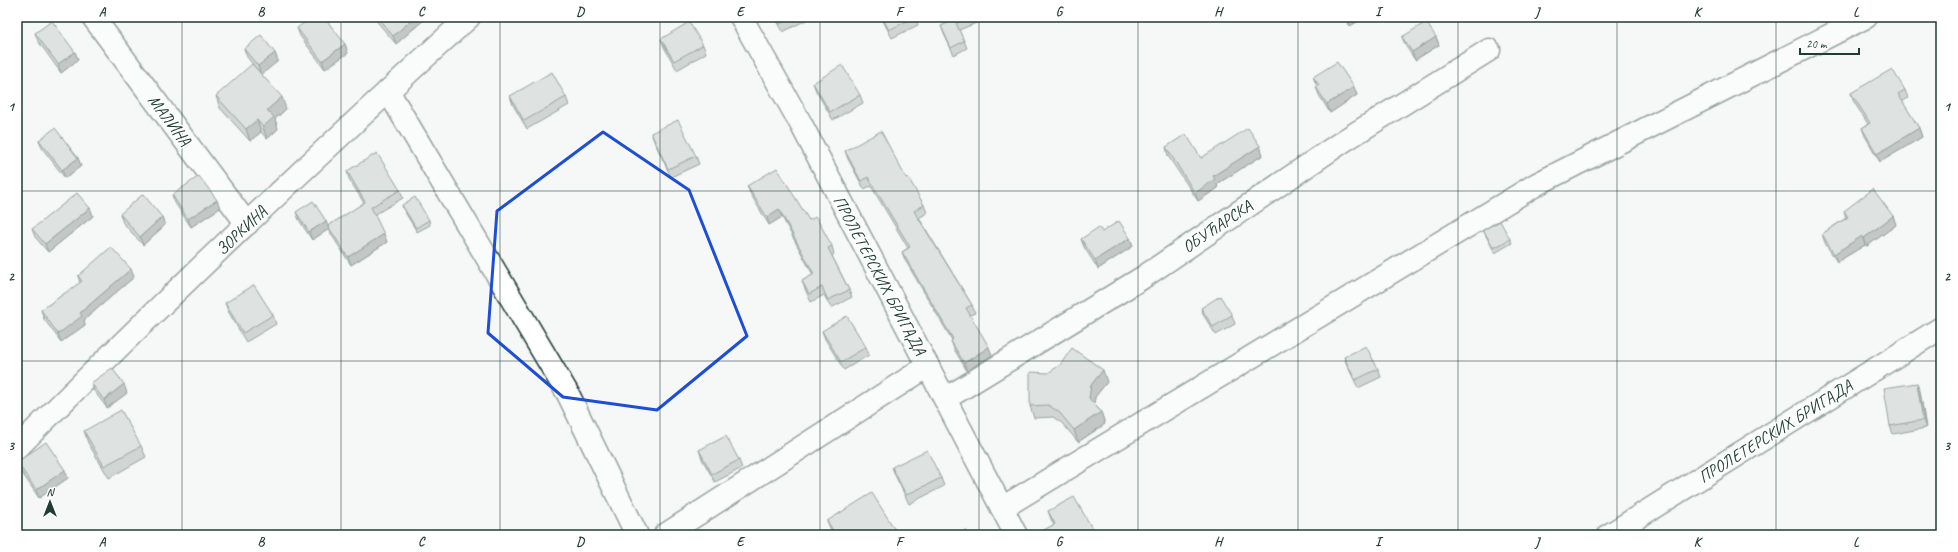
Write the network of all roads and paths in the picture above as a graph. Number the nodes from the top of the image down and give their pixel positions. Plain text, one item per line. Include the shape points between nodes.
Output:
1 (93, 17) edge
2 (469, 17) edge
3 (741, 17) edge
4 (1866, 17) edge
5 (1489, 50) dead end
6 (388, 91) junction
7 (247, 224) junction
8 (1941, 328) edge
9 (928, 366) junction
10 (945, 399) junction
11 (17, 448) edge
12 (1002, 508) junction
13 (667, 534) edge
14 (637, 535) edge
15 (1016, 535) edge
16 (1609, 535) edge

1 - 7 street, МАЛИНА
2 - 6 street, ЗОРКИНА
3 - 9 street, ПРОЛЕТЕРСКИХ БРИГАДА via 801,124
4 - 12 street via 1537,184
5 - 10 street, ОБУЋАРСКА via 1345,140 1142,278
6 - 7 street, ЗОРКИНА
6 - 14 street via 568,394
7 - 11 street, ЗОРКИНА via 114,350
8 - 16 street, ПРОЛЕТЕРСКИХ БРИГАДА
9 - 10 street, ПРОЛЕТЕРСКИХ БРИГАДА
9 - 13 street
10 - 12 street, ПРОЛЕТЕРСКИХ БРИГАДА
12 - 15 street, ПРОЛЕТЕРСКИХ БРИГАДА

